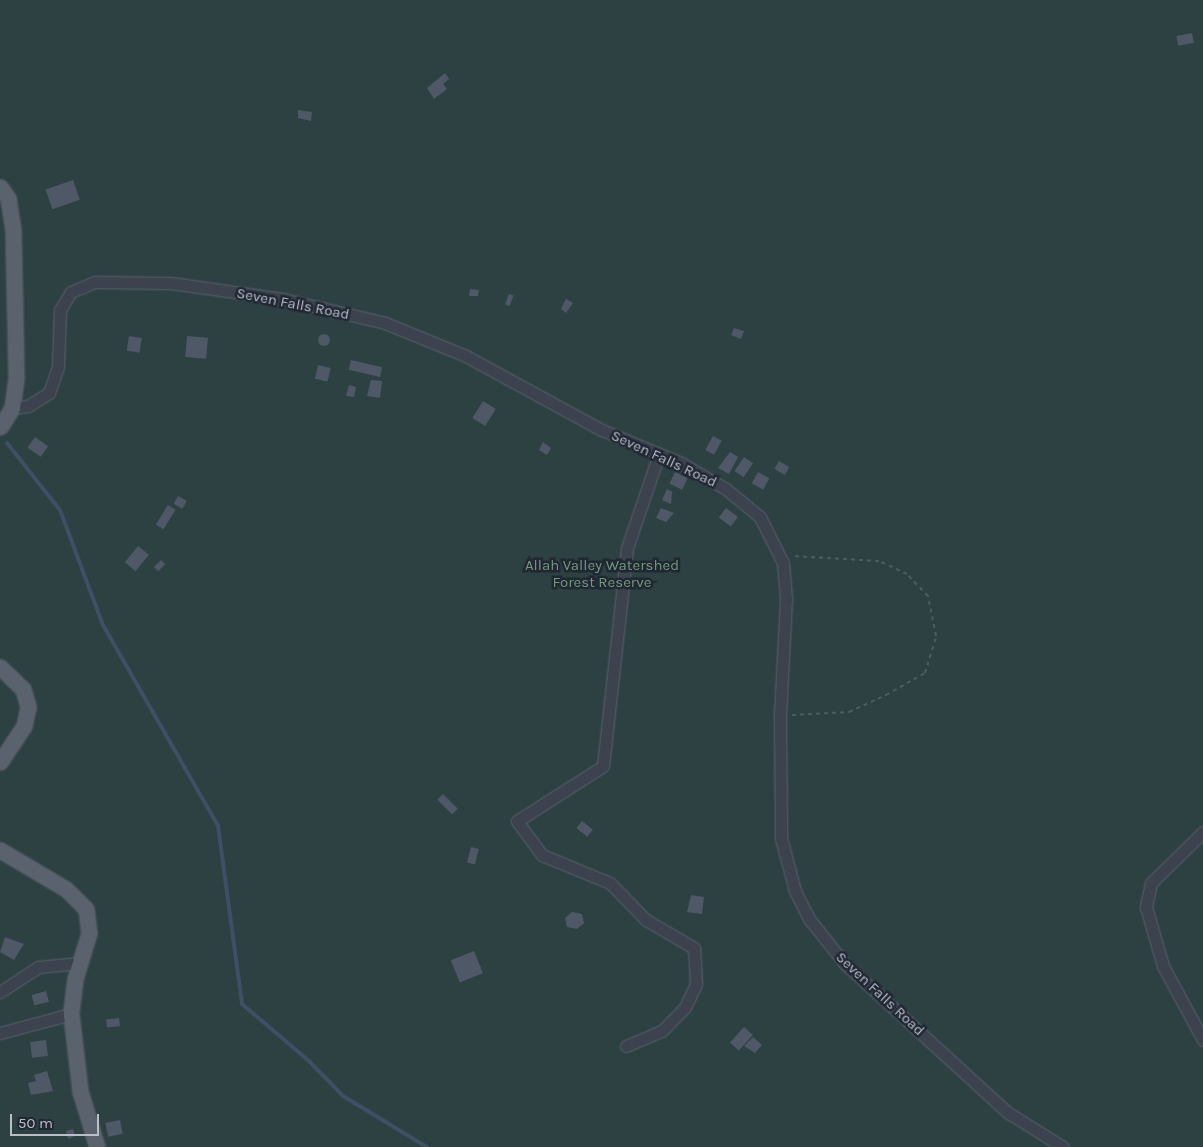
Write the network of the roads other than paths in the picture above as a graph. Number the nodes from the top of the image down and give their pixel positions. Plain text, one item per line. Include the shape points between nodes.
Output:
1 (0, 187) edge
2 (12, 408) junction
3 (0, 427) edge
4 (658, 454) junction
5 (0, 667) edge
6 (0, 762) edge
7 (1203, 832) edge
8 (0, 850) edge
9 (80, 963) junction
10 (0, 992) edge
11 (71, 1014) junction
12 (0, 1033) edge
13 (1203, 1040) edge
14 (626, 1046) dead end
15 (97, 1147) edge
16 (1063, 1147) edge

1 - 2 main road via 8,198 13,230 16,378
2 - 3 main road
2 - 4 street, Seven Falls Road via 28,406 49,393 58,367 60,310 71,292 94,282 171,283 283,299 385,323 466,356 602,430
4 - 14 street via 627,548 603,766 517,821 542,855 610,883 651,924 662,932 685,939 694,948 696,984 685,1008 662,1031
4 - 16 street, Seven Falls Road via 726,489 760,517 780,555 786,600 780,716 781,838 785,865 810,920 845,964 1007,1112
5 - 6 main road via 23,688 28,707 24,726
7 - 13 street via 1151,884 1146,907 1163,966
8 - 9 main road via 81,900 89,920
9 - 10 street via 38,967
9 - 11 main road
11 - 12 street
11 - 15 main road via 80,1090

